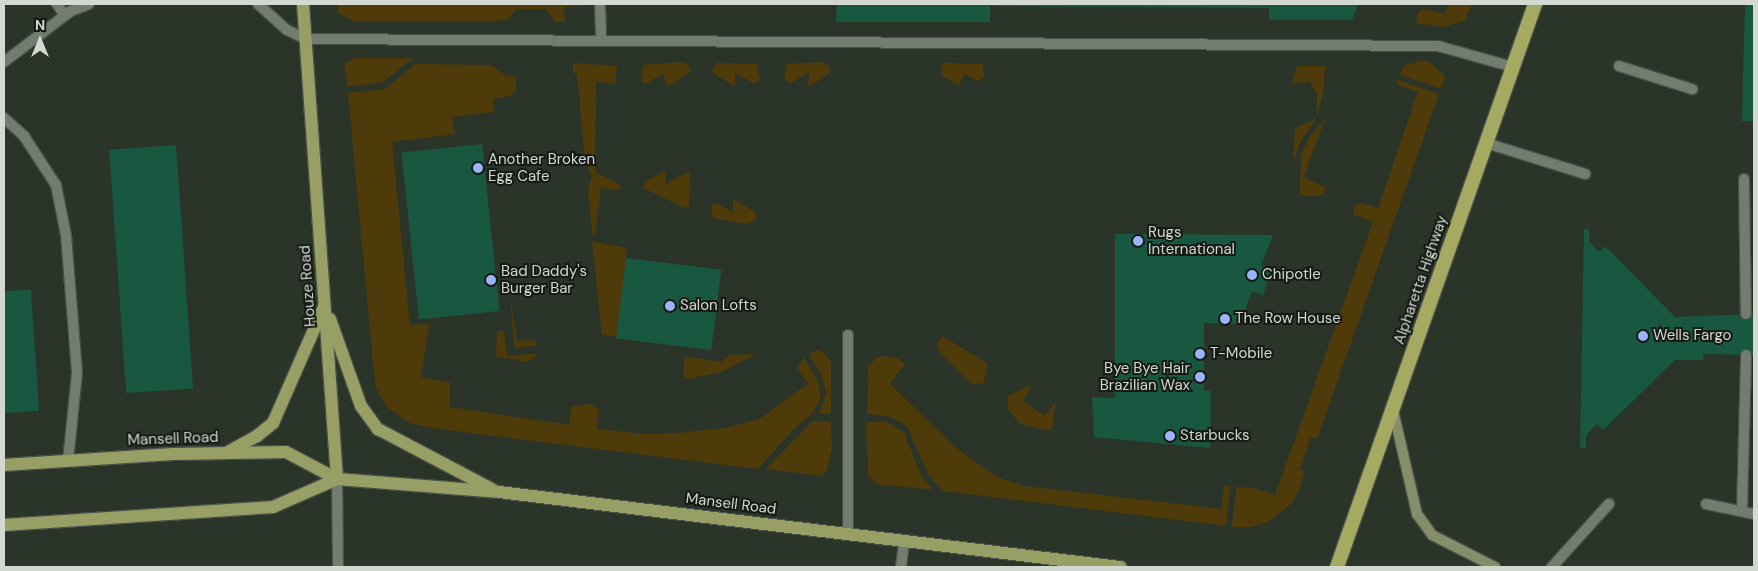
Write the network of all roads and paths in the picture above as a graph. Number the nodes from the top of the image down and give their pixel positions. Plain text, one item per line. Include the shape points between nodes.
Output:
1 (57, 4) edge
2 (89, 4) edge
3 (258, 4) edge
4 (303, 4) edge
5 (1534, 4) edge
6 (600, 5) edge
7 (65, 16) junction
8 (306, 39) junction
9 (601, 41) junction
10 (4, 62) edge
11 (1619, 66) dead end
12 (1513, 67) junction
13 (1692, 89) dead end
14 (4, 118) edge
15 (1486, 143) junction
16 (1585, 174) dead end
17 (1744, 179) dead end
18 (325, 305) junction
19 (1746, 314) dead end
20 (848, 335) dead end
21 (1746, 355) dead end
22 (1393, 410) junction
23 (225, 453) junction
24 (68, 461) junction
25 (4, 465) edge
26 (337, 479) junction
27 (498, 492) junction
28 (1609, 504) dead end
29 (1706, 504) dead end
30 (1742, 510) junction
31 (1754, 514) edge
32 (4, 525) edge
33 (848, 535) junction
34 (904, 541) junction
35 (338, 567) edge
36 (902, 567) edge
37 (1120, 567) edge
38 (1337, 567) edge
39 (1495, 567) edge
40 (1552, 567) edge

1 - 7 street
2 - 7 street
3 - 8 street via 288,30
4 - 8 main road, Houze Road
5 - 12 highway, Alpharetta Highway
6 - 9 street
7 - 10 street
8 - 9 street
8 - 18 main road, Houze Road
9 - 12 street via 1438,46
11 - 13 street
12 - 15 highway, Alpharetta Highway
14 - 24 street via 24,136 56,185 66,235 77,373
15 - 16 street
15 - 22 highway, Alpharetta Highway
17 - 19 street
18 - 23 main road via 273,423 257,436
18 - 26 main road, Houze Road
18 - 27 main road via 361,406 378,429
20 - 33 street
21 - 30 street
22 - 38 highway, Alpharetta Highway
22 - 39 main road via 1417,514 1432,535
23 - 24 main road, Mansell Road
23 - 26 main road, Mansell Road via 286,452
24 - 25 main road, Mansell Road
26 - 27 main road, Mansell Road
26 - 32 main road, Mansell Road via 273,507
26 - 35 street, Houze Road
27 - 33 main road, Mansell Road
28 - 40 street
29 - 30 street
30 - 31 street
33 - 34 main road, Mansell Road
34 - 36 street
34 - 37 main road, Mansell Road

